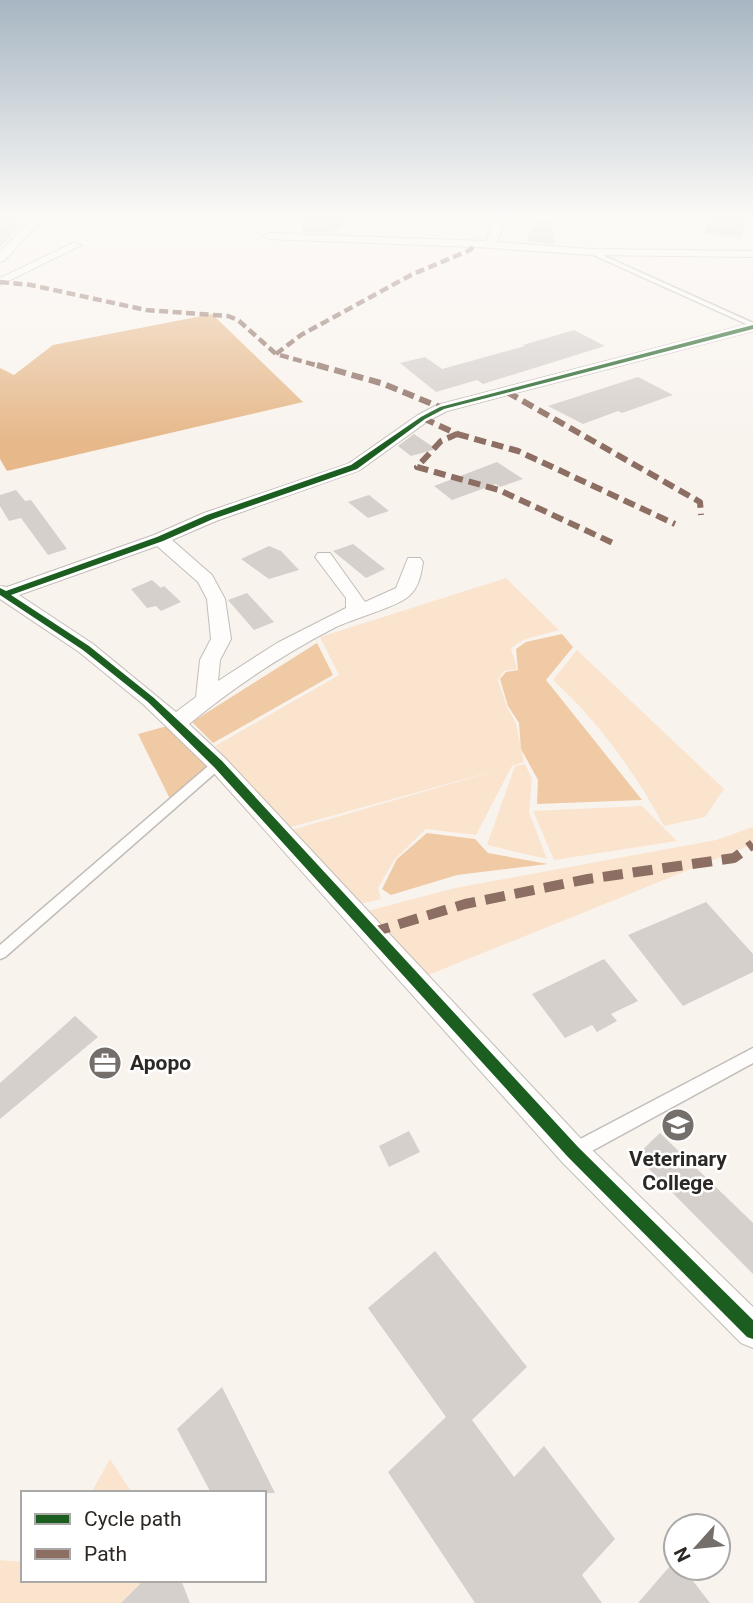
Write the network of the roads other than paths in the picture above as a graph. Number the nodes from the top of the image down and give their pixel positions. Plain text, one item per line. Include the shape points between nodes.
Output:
1 (676, 291) edge
2 (753, 326) edge
3 (160, 538) junction
4 (324, 557) dead end
5 (414, 562) dead end
6 (3, 592) edge
7 (356, 611) junction
8 (206, 699) junction
9 (176, 723) junction
10 (218, 764) junction
11 (0, 953) edge
12 (753, 1055) edge
13 (573, 1152) junction
14 (753, 1331) edge

1 - 2 lane
2 - 3 street via 442,408 354,467
3 - 6 street
3 - 8 street via 206,579 216,599 222,639 210,660
4 - 7 street via 355,598
5 - 7 street via 410,587 401,596
6 - 9 street via 86,648
7 - 8 street via 260,659
8 - 9 street
9 - 10 street
10 - 11 lane
10 - 13 street
12 - 13 lane
13 - 14 street

